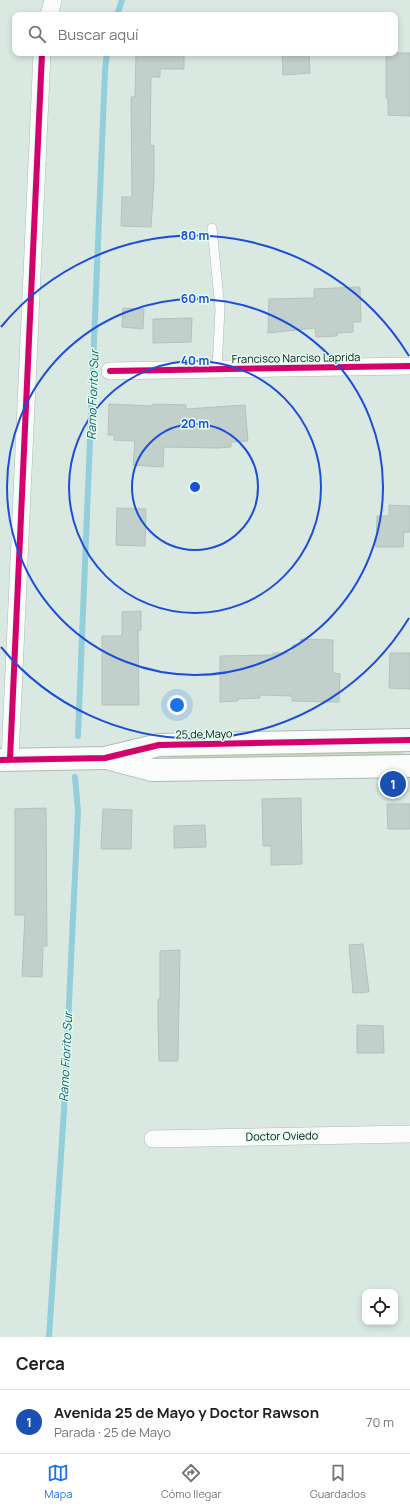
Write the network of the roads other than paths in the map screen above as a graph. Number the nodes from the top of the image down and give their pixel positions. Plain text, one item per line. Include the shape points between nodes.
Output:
1 (53, 0) edge
2 (50, 12) edge
3 (42, 56) edge
4 (212, 228) dead end
5 (410, 366) edge
6 (217, 369) junction
7 (110, 371) dead end
8 (410, 740) edge
9 (106, 758) junction
10 (5, 760) edge
11 (410, 766) edge
12 (410, 1134) edge
13 (153, 1139) dead end

1 - 2 street
3 - 10 street
4 - 6 lane via 220,309
5 - 6 street, Francisco Narciso Laprida
6 - 7 street, Francisco Narciso Laprida
8 - 9 street, 25 de Mayo via 158,745
9 - 10 street, 25 de Mayo
9 - 11 street, 25 de Mayo via 152,770
12 - 13 street, Doctor Oviedo

